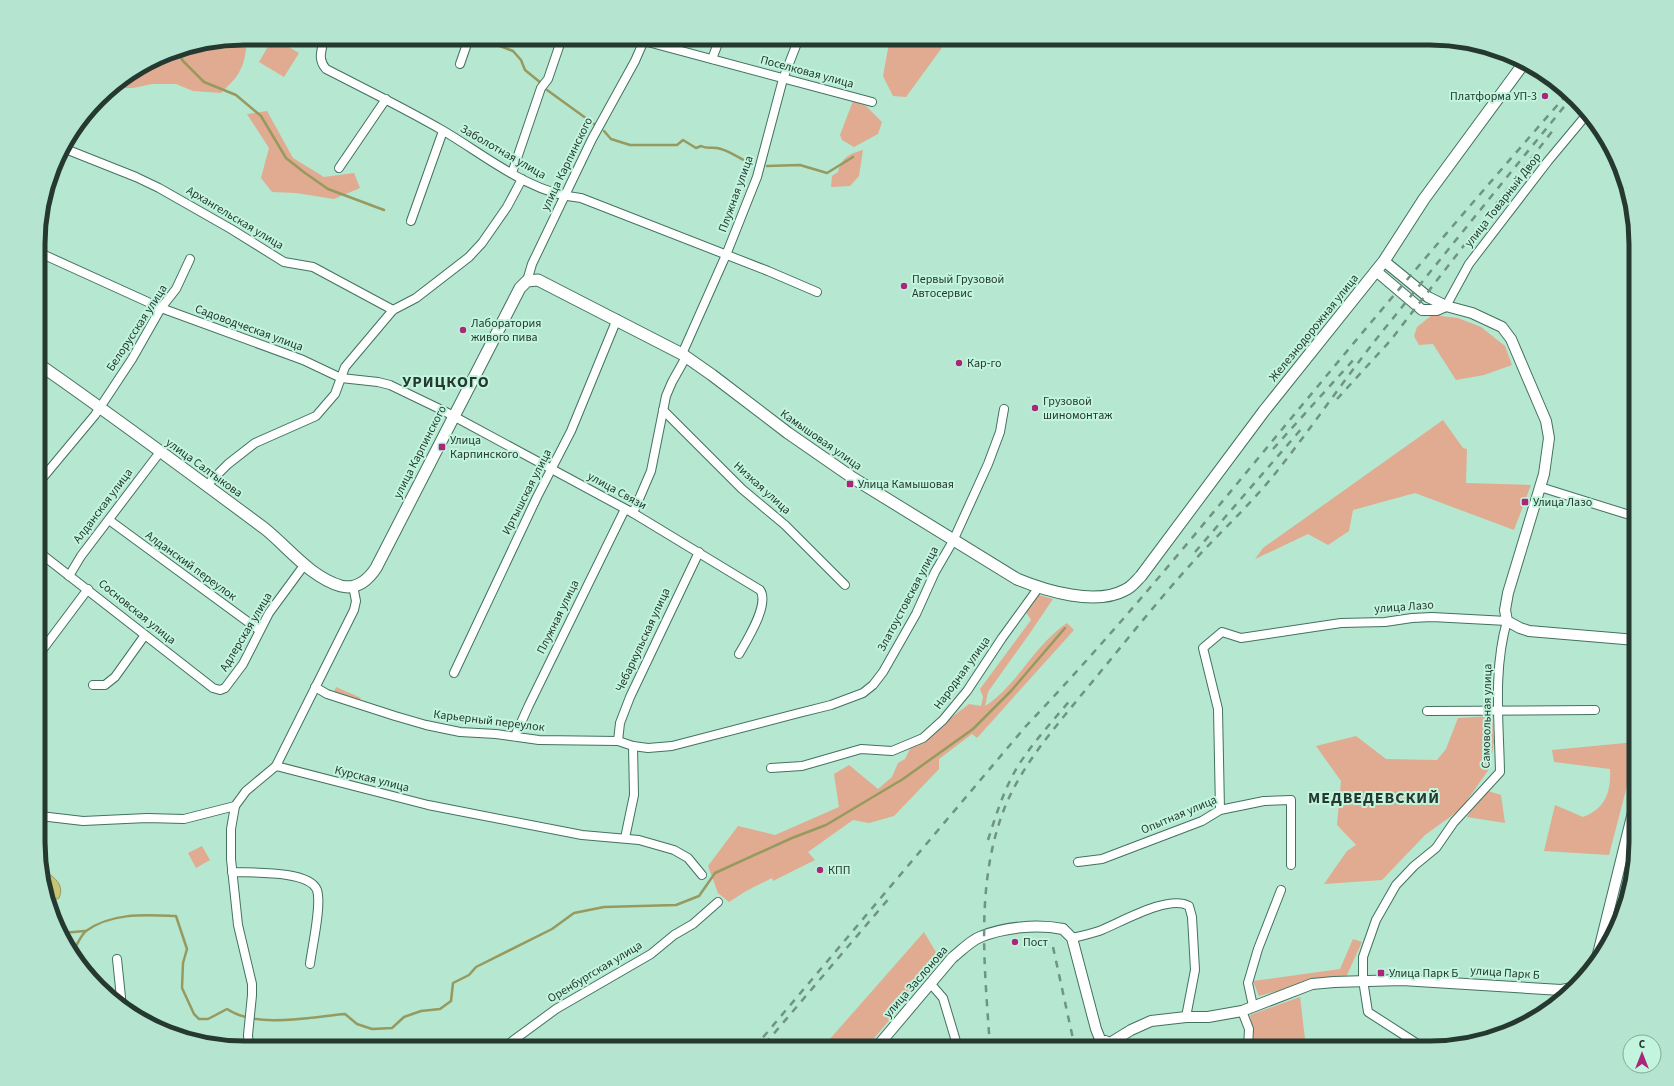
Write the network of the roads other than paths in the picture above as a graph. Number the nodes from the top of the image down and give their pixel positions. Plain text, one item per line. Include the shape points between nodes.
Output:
1 (322, 45) edge
2 (467, 45) edge
3 (560, 45) edge
4 (643, 45) edge
5 (665, 45) edge
6 (717, 45) edge
7 (795, 45) edge
8 (712, 59) junction
9 (460, 64) dead end
10 (1521, 67) edge
11 (783, 79) junction
12 (386, 99) junction
13 (872, 102) dead end
14 (1584, 118) edge
15 (443, 131) junction
16 (69, 150) edge
17 (339, 168) dead end
18 (512, 173) junction
19 (522, 179) junction
20 (565, 197) junction
21 (411, 221) dead end
22 (45, 255) edge
23 (726, 255) junction
24 (190, 259) dead end
25 (1384, 261) junction
26 (1376, 271) junction
27 (527, 281) junction
28 (817, 292) dead end
29 (1446, 306) junction
30 (161, 308) junction
31 (393, 310) junction
32 (617, 319) junction
33 (684, 355) junction
34 (45, 368) edge
35 (341, 378) junction
36 (100, 406) junction
37 (663, 410) junction
38 (1004, 410) dead end
39 (453, 416) junction
40 (160, 452) junction
41 (553, 469) junction
42 (45, 475) edge
43 (206, 486) junction
44 (1540, 487) junction
45 (625, 509) junction
46 (633, 513) junction
47 (1629, 515) edge
48 (109, 520) junction
49 (953, 540) junction
50 (686, 545) junction
51 (699, 552) junction
52 (45, 557) edge
53 (304, 564) junction
54 (692, 564) junction
55 (69, 576) junction
56 (845, 585) dead end
57 (353, 586) junction
58 (1039, 587) junction
59 (88, 589) junction
60 (1110, 596) joint
61 (1507, 621) junction
62 (259, 630) junction
63 (146, 635) junction
64 (1629, 639) edge
65 (45, 646) edge
66 (739, 654) dead end
67 (454, 673) dead end
68 (93, 685) dead end
69 (315, 687) junction
70 (220, 690) joint
71 (1496, 710) junction
72 (1595, 710) dead end
73 (1427, 711) dead end
74 (515, 736) junction
75 (618, 741) junction
76 (633, 746) junction
77 (276, 766) junction
78 (771, 768) dead end
79 (235, 806) junction
80 (1220, 810) junction
81 (45, 817) edge
82 (1629, 828) edge
83 (625, 838) junction
84 (1078, 862) dead end
85 (1291, 865) dead end
86 (232, 872) junction
87 (702, 876) dead end
88 (1281, 890) dead end
89 (718, 902) dead end
90 (1072, 938) junction
91 (1601, 943) edge
92 (117, 959) dead end
93 (310, 964) dead end
94 (1363, 980) junction
95 (930, 984) junction
96 (1564, 990) edge
97 (121, 998) edge
98 (1253, 1006) junction
99 (1242, 1011) junction
100 (1186, 1017) junction
101 (248, 1041) edge
102 (513, 1041) edge
103 (882, 1041) edge
104 (956, 1041) edge
105 (1105, 1041) edge
106 (1113, 1041) edge
107 (1248, 1041) edge
108 (1413, 1041) edge

1 - 12 street, Заболотная улица via 321,63 326,69
2 - 9 street
3 - 18 street via 548,79 541,88
4 - 20 street, улица Карпинского via 592,139
5 - 8 street, Поселковая улица
6 - 8 street
7 - 11 street, Плужная улица
8 - 11 street, Поселковая улица
10 - 25 main road, Железнодорожная улица via 1424,199
11 - 13 street, Поселковая улица
11 - 23 street, Плужная улица via 757,177
12 - 15 street, Заболотная улица
12 - 17 street
14 - 29 street, улица Товарный Двор via 1469,264
15 - 18 street, Заболотная улица
15 - 21 street
16 - 31 street, Архангельская улица via 159,188 284,262 313,267
18 - 19 street, Заболотная улица
19 - 20 street, Заболотная улица
19 - 31 street via 507,207 469,257 416,298
20 - 23 street, Заболотная улица via 581,198
20 - 27 street, улица Карпинского via 532,264
22 - 30 street, Садоводческая улица
23 - 28 street, Заболотная улица
23 - 33 street, Плужная улица
24 - 30 street, Белорусская улица via 176,289
25 - 26 main road, Железнодорожная улица
25 - 29 street via 1428,297
26 - 29 street via 1422,310 1437,310
26 - 60 main road, Железнодорожная улица via 1264,411 1141,576 1126,590
27 - 32 main road, Камышовая улица via 542,281
27 - 39 main road, улица Карпинского via 518,292
29 - 44 street via 1472,313 1502,327 1511,339 1548,428 1547,456
30 - 35 street, Садоводческая улица via 303,360
30 - 36 street, Белорусская улица
31 - 35 street via 345,367
32 - 33 main road, Камышовая улица
32 - 41 street, Иртышская улица
33 - 37 street, Плужная улица
33 - 49 main road, Камышовая улица via 820,455
34 - 36 main road, улица Салтыкова
35 - 39 street, Садоводческая улица via 390,385
35 - 43 street via 335,394 316,416 255,443 228,464
36 - 40 main road, улица Салтыкова
36 - 42 street, Белорусская улица
37 - 46 street, Плужная улица via 651,471
37 - 56 street, Низкая улица via 742,489 785,525
38 - 49 street, Златоустовская улица via 1000,432 988,464
39 - 41 street, улица Связи
39 - 57 main road, улица Карпинского via 376,568 369,578
40 - 43 main road, улица Салтыкова
40 - 48 street, Алданская улица
41 - 45 street, улица Связи
41 - 67 street, Иртышская улица via 537,497
43 - 53 main road, улица Салтыкова via 274,537
44 - 47 street
44 - 61 street via 1508,593 1504,610
45 - 46 street, улица Связи
45 - 74 street, Плужная улица via 528,704
46 - 50 street, улица Связи
48 - 55 street, Алданская улица
48 - 62 street, Алданский переулок
49 - 58 main road, Камышовая улица via 1017,579
49 - 76 street, Златоустовская улица via 916,614 882,672 873,686 863,693 825,706 672,746
50 - 51 street, улица Связи
50 - 54 street
51 - 54 street, Чебаркульская улица
51 - 66 street, улица Связи via 755,586 763,594 762,609
52 - 55 street, Сосновская улица
53 - 57 main road, улица Салтыкова via 330,581
53 - 62 street, Адлерская улица
54 - 75 street, Чебаркульская улица via 630,697 620,723
55 - 59 street, Сосновская улица
57 - 69 street via 356,601 354,610
58 - 60 main road, Камышовая улица via 1082,596
58 - 78 street, Народная улица via 967,691 928,734 910,745 892,751 861,749 802,766
59 - 63 street, Сосновская улица
59 - 65 street
61 - 64 street, улица Лазо via 1529,631
61 - 71 street, Самовольная улица via 1502,638
61 - 80 street, улица Лазо via 1419,617 1385,622 1341,623 1241,638 1222,632 1203,648 1218,709
62 - 70 street, Адлерская улица via 243,664 225,688
63 - 68 street via 115,677 105,684
63 - 70 street, Сосновская улица via 213,688
69 - 74 street, Карьерный переулок via 327,694 426,725 460,732
69 - 77 street
71 - 72 street
71 - 73 street
71 - 94 street, Самовольная улица via 1500,772 1454,822 1436,848 1396,884 1376,920 1363,957
74 - 75 street, Карьерный переулок via 539,740 602,743
75 - 76 street, Златоустовская улица
76 - 83 street via 634,795
77 - 79 street via 246,791
77 - 83 street, Курская улица via 428,805 582,835
79 - 81 street via 172,820 147,818 84,821
79 - 86 street via 231,829
80 - 84 street, Опытная улица via 1202,822 1109,856
80 - 85 street, Опытная улица via 1264,801 1291,800
82 - 91 street
83 - 87 street, Курская улица via 674,850 688,858
86 - 93 street via 291,875 302,877 314,886 318,906
86 - 101 street via 238,925 252,984
88 - 98 street via 1248,983
89 - 102 street, Оренбургская улица via 693,924 674,935 651,954 556,1009
90 - 95 street, улица Заслонова via 1063,929 1052,928 1025,928 979,937 952,958
90 - 100 street via 1098,931 1156,907 1180,903 1189,906 1195,970
90 - 105 street, улица Парк Б via 1096,1029 1100,1039
92 - 97 street
94 - 96 street, улица Парк Б
94 - 98 street, улица Парк Б via 1312,984
94 - 108 street, Самовольная улица via 1368,1012
95 - 103 street, улица Заслонова
95 - 104 street via 943,998
98 - 99 street, улица Парк Б
99 - 100 street, улица Парк Б via 1208,1017
99 - 107 street via 1249,1029
100 - 106 street, улица Парк Б via 1151,1021

